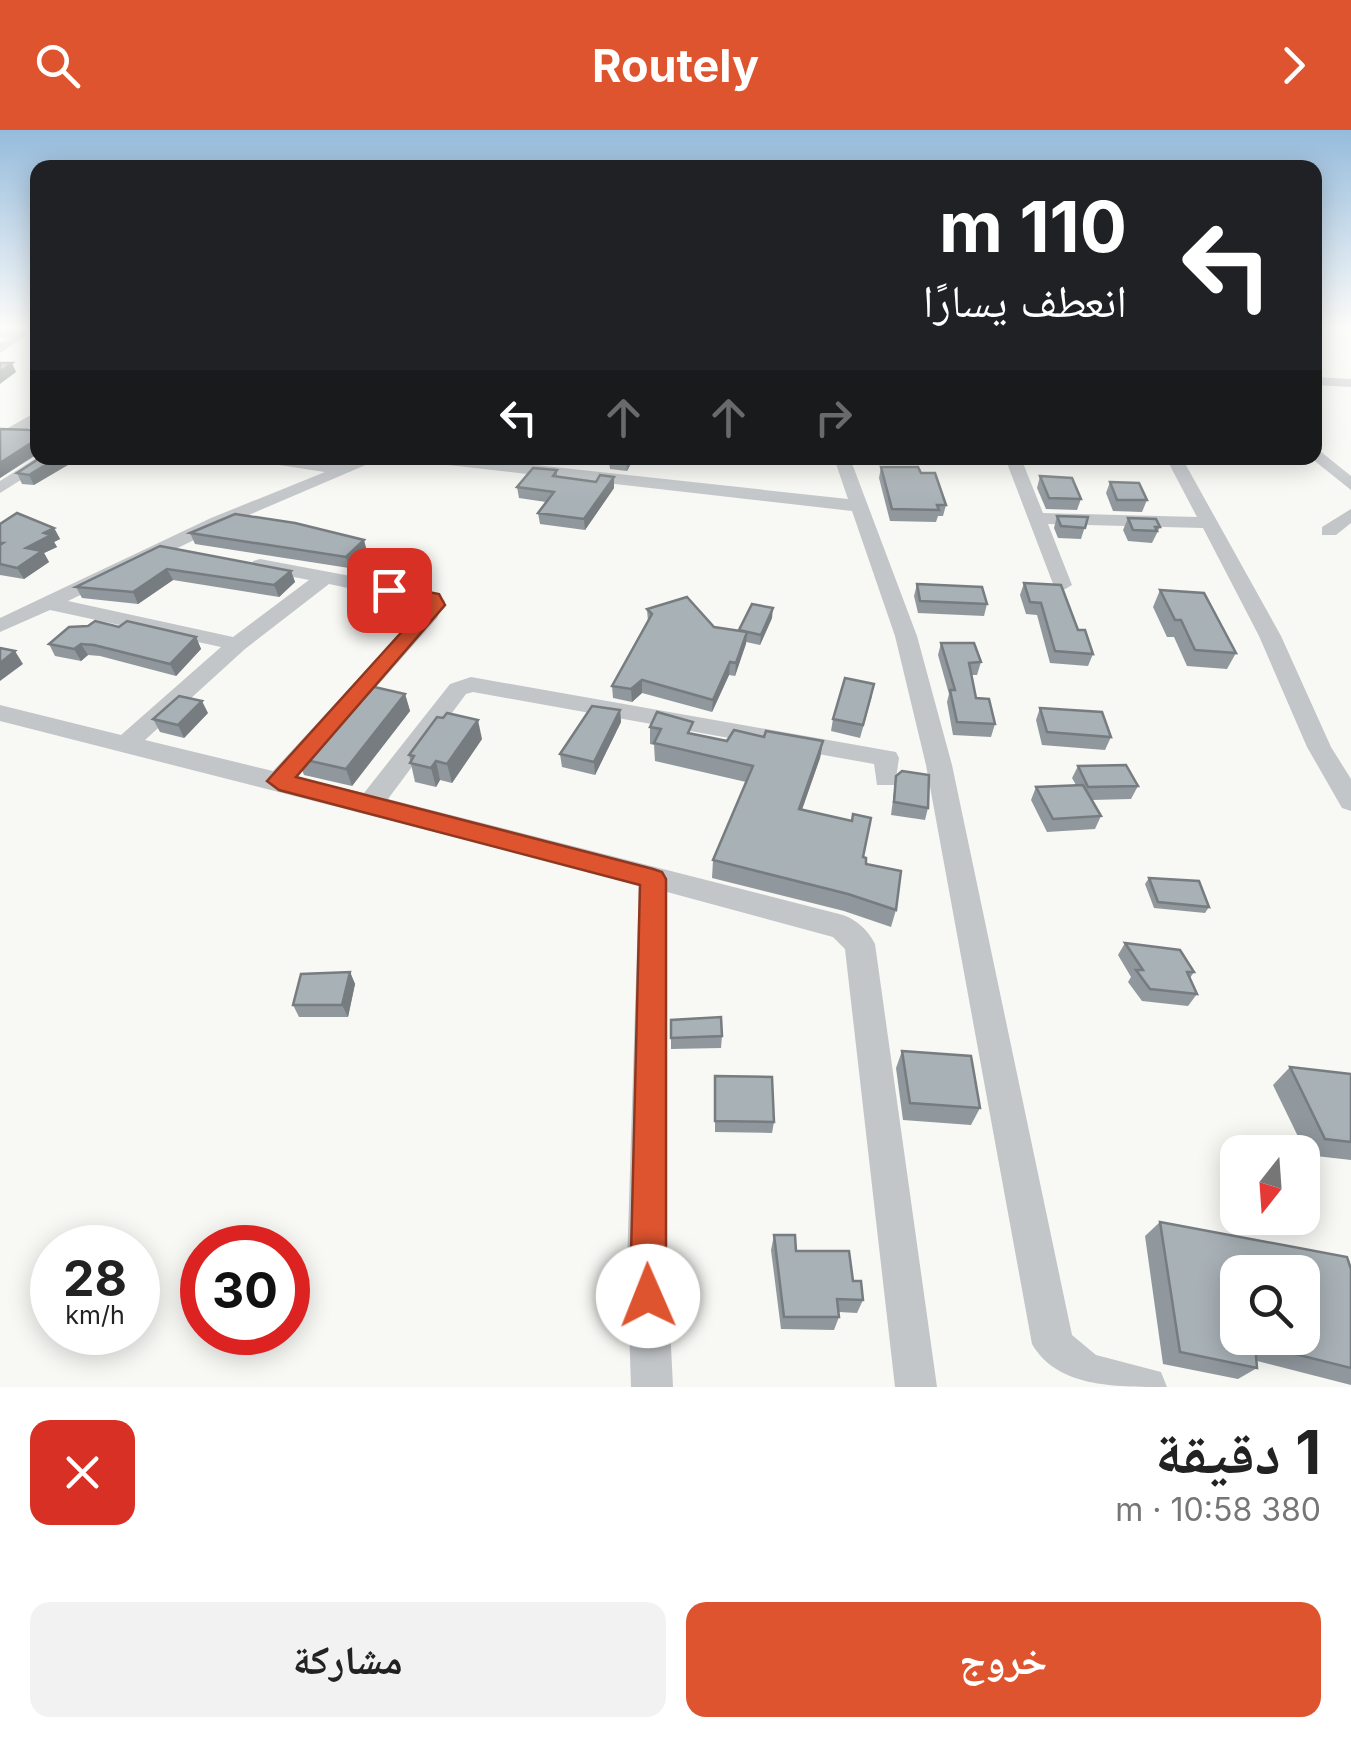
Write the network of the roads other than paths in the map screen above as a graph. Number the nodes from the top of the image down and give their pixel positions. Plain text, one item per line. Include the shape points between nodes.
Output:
1 (30, 420) edge
2 (7, 430) edge
3 (1322, 458) edge
4 (37, 465) edge
5 (312, 465) edge
6 (356, 465) edge
7 (494, 465) edge
8 (844, 465) edge
9 (1016, 465) edge
10 (1178, 465) edge
11 (344, 470) junction
12 (1351, 485) edge
13 (0, 488) edge
14 (859, 506) junction
15 (1351, 514) edge
16 (1036, 518) junction
17 (1210, 524) junction
18 (1328, 531) dead end
19 (161, 548) junction
20 (195, 554) edge
21 (229, 559) edge
22 (323, 579) junction
23 (1062, 585) edge
24 (47, 604) junction
25 (0, 626) edge
26 (237, 644) junction
27 (0, 713) edge
28 (125, 744) junction
29 (886, 780) dead end
30 (279, 781) junction
31 (1351, 801) edge
32 (370, 804) junction
33 (653, 879) junction
34 (652, 1387) edge
35 (916, 1387) edge
36 (1146, 1387) edge

1 - 2 street
3 - 12 street
4 - 13 street
5 - 11 street
6 - 11 street
7 - 14 street
8 - 14 street
9 - 16 street
10 - 17 street
11 - 19 street
14 - 36 street via 906,636 939,765 1053,1344 1064,1362 1091,1376
15 - 18 street
16 - 17 street
16 - 23 street
17 - 31 street
19 - 20 street
19 - 24 street
21 - 22 street
22 - 26 street
22 - 30 street via 420,595 436,605
24 - 25 street
24 - 26 street
26 - 28 street
27 - 28 street
28 - 30 street
29 - 32 street via 887,758 470,684 458,688
30 - 32 street
32 - 33 street
33 - 34 street via 646,1266
33 - 35 street via 843,927 860,944

